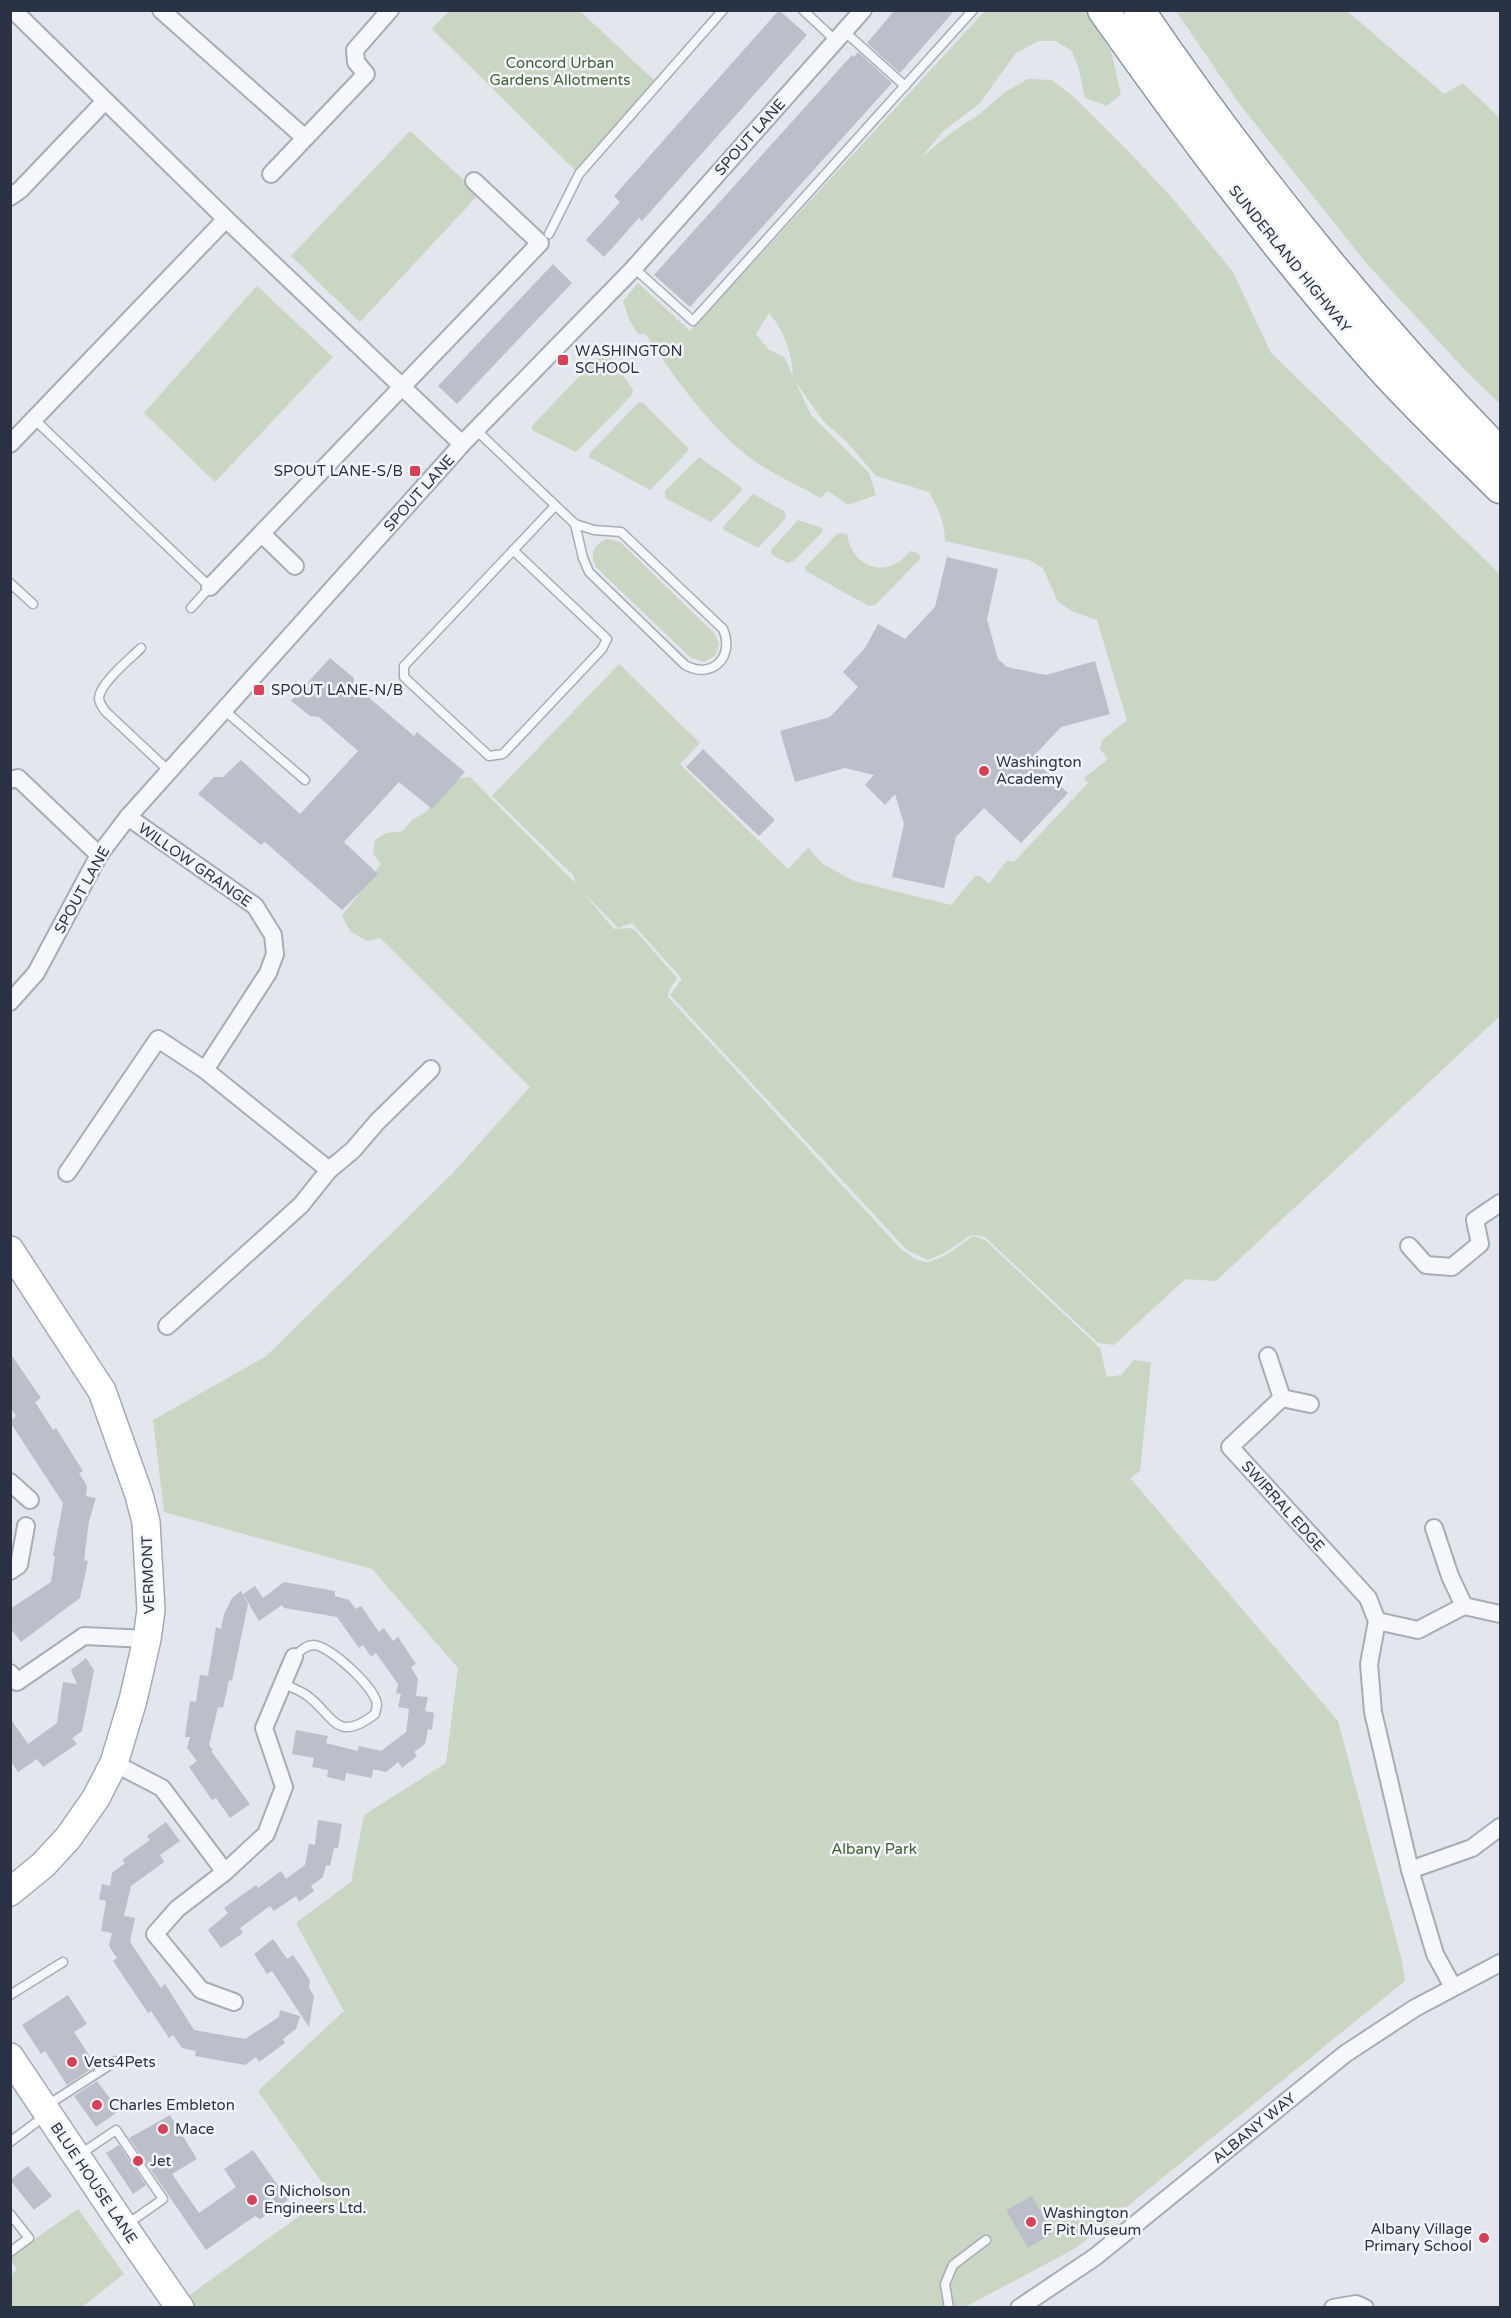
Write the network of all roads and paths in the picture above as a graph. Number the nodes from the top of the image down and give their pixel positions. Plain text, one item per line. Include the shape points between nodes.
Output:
1 (13, 10) edge
2 (161, 10) edge
3 (390, 10) edge
4 (723, 10) edge
5 (803, 10) edge
6 (862, 10) edge
7 (973, 10) edge
8 (1103, 10) edge
9 (1138, 10) edge
10 (840, 36) junction
11 (905, 86) junction
12 (105, 101) junction
13 (305, 138) junction
14 (271, 174) dead end
15 (474, 181) dead end
16 (10, 198) edge
17 (226, 219) junction
18 (549, 234) dead end
19 (634, 268) junction
20 (402, 387) junction
21 (34, 419) junction
22 (1431, 419) junction
23 (476, 430) junction
24 (10, 444) edge
25 (462, 444) junction
26 (1500, 453) edge
27 (1500, 488) edge
28 (555, 506) junction
29 (1500, 508) edge
30 (574, 524) junction
31 (262, 534) junction
32 (513, 550) junction
33 (295, 566) dead end
34 (10, 583) edge
35 (210, 588) junction
36 (33, 604) dead end
37 (191, 608) dead end
38 (141, 648) dead end
39 (224, 710) junction
40 (169, 771) junction
41 (13, 776) edge
42 (305, 780) dead end
43 (128, 818) junction
44 (99, 855) junction
45 (10, 1002) edge
46 (431, 1069) dead end
47 (204, 1070) junction
48 (329, 1170) junction
49 (67, 1173) dead end
50 (1500, 1203) edge
51 (1409, 1246) dead end
52 (11, 1254) edge
53 (167, 1326) dead end
54 (1268, 1356) dead end
55 (1282, 1398) junction
56 (1310, 1404) dead end
57 (10, 1482) edge
58 (30, 1500) dead end
59 (26, 1526) dead end
60 (1434, 1528) dead end
61 (10, 1571) edge
62 (1464, 1606) junction
63 (1500, 1614) edge
64 (1377, 1621) junction
65 (147, 1639) junction
66 (294, 1657) joint
67 (10, 1673) edge
68 (283, 1683) junction
69 (114, 1763) junction
70 (1500, 1827) edge
71 (1410, 1869) junction
72 (225, 1872) junction
73 (10, 1892) edge
74 (63, 1962) dead end
75 (1500, 1964) edge
76 (1453, 1987) junction
77 (10, 1995) edge
78 (234, 2002) dead end
79 (10, 2057) edge
80 (116, 2061) dead end
81 (45, 2111) junction
82 (10, 2142) edge
83 (76, 2157) junction
84 (10, 2214) edge
85 (124, 2227) junction
86 (986, 2240) dead end
87 (10, 2252) edge
88 (180, 2307) edge
89 (949, 2307) edge
90 (1018, 2307) edge
91 (1333, 2307) edge
92 (1365, 2307) edge

1 - 12 street
2 - 13 street
3 - 13 street via 355,50 356,62 366,74
4 - 18 lane via 579,174
5 - 10 lane
6 - 10 street, SPOUT LANE
7 - 11 lane
8 - 22 highway, SUNDERLAND HIGHWAY via 1243,202 1372,357
9 - 26 highway, SUNDERLAND HIGHWAY via 1237,148 1334,268
10 - 11 lane
10 - 19 street, SPOUT LANE
11 - 19 lane via 693,321
12 - 16 street
12 - 17 street
13 - 14 street
15 - 20 street via 540,243
17 - 20 street
17 - 21 street
19 - 23 street, SPOUT LANE
20 - 25 street
20 - 31 street
21 - 24 street
21 - 35 lane
22 - 27 highway, SUNDERLAND HIGHWAY
22 - 29 highway
23 - 25 street, SPOUT LANE
23 - 28 lane
25 - 39 street, SPOUT LANE
28 - 30 lane
28 - 32 lane
30 - 30 lane via 589,572 685,665 698,670 719,663 727,643 723,629 621,532
31 - 33 street
31 - 35 street
32 - 32 lane via 606,639 602,649 503,754 489,756 404,677 404,666
34 - 36 lane
35 - 37 lane
38 - 40 lane via 104,686 100,703
39 - 40 street, SPOUT LANE
39 - 42 lane
40 - 43 street, SPOUT LANE
41 - 44 street
43 - 44 street, SPOUT LANE
43 - 47 street, WILLOW GRANGE via 255,906 273,935 275,954 268,973
44 - 45 street, SPOUT LANE via 36,973
46 - 48 street
47 - 48 street
47 - 49 street via 158,1039
48 - 53 street via 301,1205
50 - 51 street via 1475,1220 1480,1244 1452,1267 1426,1265
52 - 65 main road, VERMONT via 102,1391 139,1495 148,1541 151,1610
54 - 55 street
55 - 56 street
55 - 64 street, SWIRRAL EDGE via 1230,1447 1368,1598
57 - 58 street
59 - 61 street via 19,1564
60 - 62 street
62 - 63 street
62 - 64 street via 1418,1630
64 - 71 street via 1369,1664 1373,1712
65 - 67 street via 84,1636 17,1682
65 - 69 main road, VERMONT
66 - 68 street
66 - 68 lane via 313,1645 323,1648 365,1682 377,1706 375,1714 352,1728 343,1727 306,1695
68 - 72 street via 264,1728 285,1787 266,1834
69 - 72 street via 162,1788
69 - 73 main road, VERMONT via 68,1838
70 - 71 street via 1472,1848
71 - 76 street via 1435,1954
72 - 78 street via 177,1909 155,1934 201,1990
74 - 77 lane
75 - 76 street, ALBANY WAY
76 - 90 street, ALBANY WAY via 1345,2054 1095,2257
79 - 81 main road, BLUE HOUSE LANE
80 - 81 lane
81 - 82 lane
81 - 83 main road, BLUE HOUSE LANE
83 - 85 main road, BLUE HOUSE LANE
83 - 85 lane via 117,2130 163,2199
84 - 87 lane via 29,2238
85 - 88 main road, BLUE HOUSE LANE
86 - 89 lane via 953,2265 945,2284
91 - 92 street

